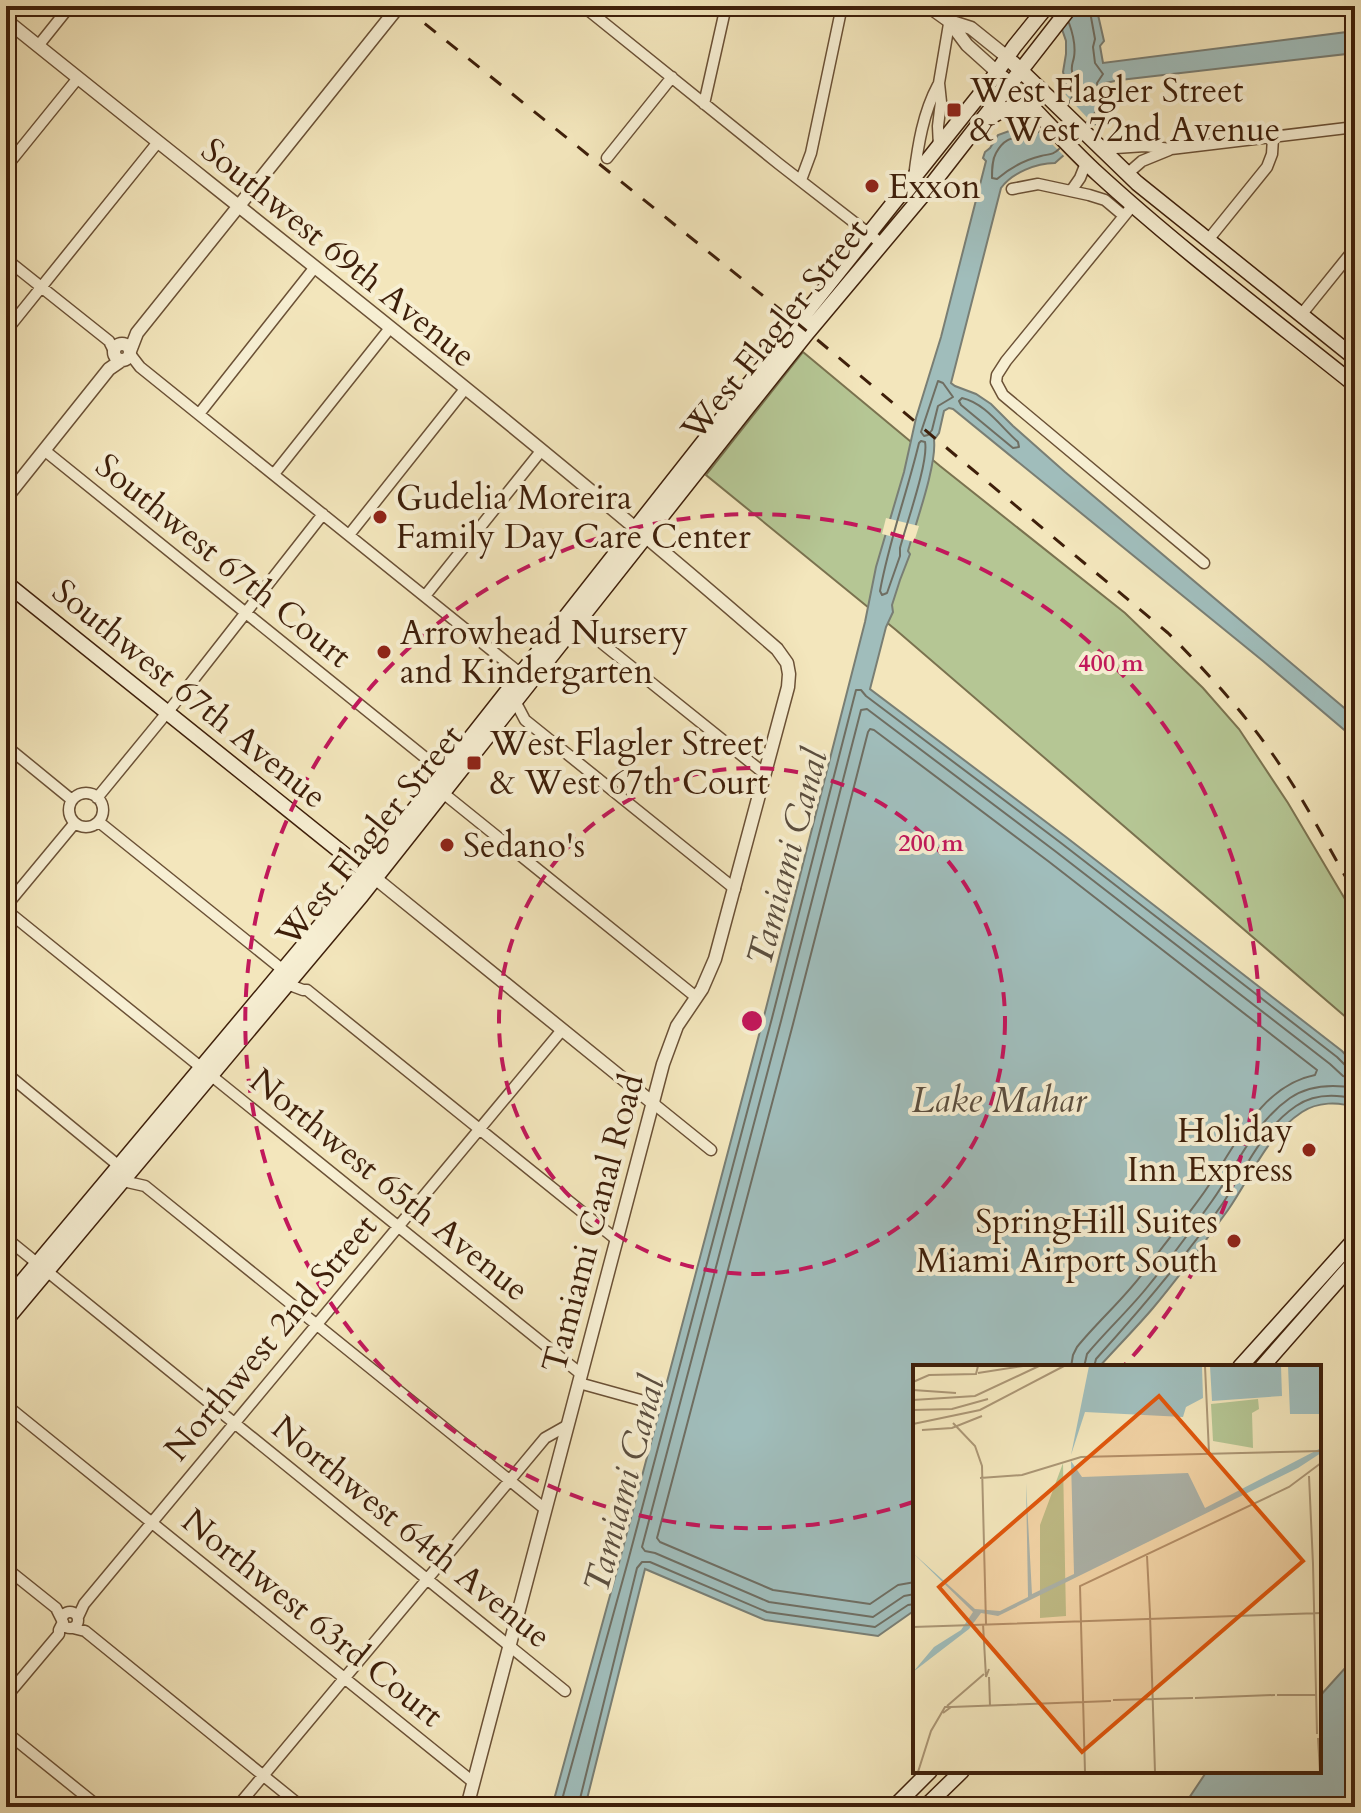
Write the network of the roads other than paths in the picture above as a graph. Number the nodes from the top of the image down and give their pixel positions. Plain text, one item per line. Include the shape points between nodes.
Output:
1 (70, 6) edge
2 (399, 6) edge
3 (583, 6) edge
4 (726, 6) edge
5 (842, 6) edge
6 (928, 6) edge
7 (952, 6) edge
8 (1047, 6) edge
9 (1071, 6) edge
10 (6, 20) edge
11 (949, 21) junction
12 (38, 46) junction
13 (1007, 57) junction
14 (1020, 70) junction
15 (997, 72) junction
16 (672, 77) junction
17 (78, 78) junction
18 (939, 83) junction
19 (1009, 84) junction
20 (704, 104) junction
21 (1038, 115) junction
22 (977, 126) junction
23 (1355, 127) edge
24 (1273, 138) junction
25 (158, 142) junction
26 (1097, 144) junction
27 (939, 147) junction
28 (1171, 149) junction
29 (607, 158) dead end
30 (1081, 158) junction
31 (6, 167) edge
32 (1127, 174) junction
33 (914, 178) junction
34 (801, 180) junction
35 (1012, 189) dead end
36 (1146, 190) junction
37 (1071, 191) junction
38 (238, 207) junction
39 (1128, 211) junction
40 (876, 239) junction
41 (1208, 240) junction
42 (1355, 248) edge
43 (1195, 256) junction
44 (6, 259) edge
45 (315, 267) junction
46 (41, 287) junction
47 (1301, 315) junction
48 (390, 328) junction
49 (6, 331) edge
50 (1288, 331) junction
51 (123, 352) junction
52 (1355, 358) edge
53 (1355, 385) edge
54 (465, 389) junction
55 (199, 414) junction
56 (44, 450) junction
57 (541, 451) junction
58 (274, 474) junction
59 (6, 498) edge
60 (323, 514) junction
61 (641, 532) junction
62 (349, 535) junction
63 (1204, 563) dead end
64 (6, 583) edge
65 (425, 596) junction
66 (245, 613) junction
67 (582, 617) junction
68 (571, 631) junction
69 (593, 636) junction
70 (787, 663) joint
71 (521, 674) junction
72 (515, 701) junction
73 (167, 712) junction
74 (503, 716) junction
75 (525, 720) junction
76 (6, 746) edge
77 (443, 772) junction
78 (765, 774) junction
79 (443, 793) junction
80 (97, 798) junction
81 (72, 800) junction
82 (99, 822) junction
83 (74, 824) junction
84 (370, 875) junction
85 (735, 889) junction
86 (6, 908) edge
87 (289, 975) junction
88 (307, 990) junction
89 (696, 997) junction
90 (562, 1030) junction
91 (206, 1072) junction
92 (6, 1073) edge
93 (654, 1104) junction
94 (480, 1129) junction
95 (711, 1150) dead end
96 (135, 1166) junction
97 (121, 1173) junction
98 (145, 1186) junction
99 (399, 1227) junction
100 (6, 1238) edge
101 (1355, 1239) edge
102 (617, 1240) junction
103 (1355, 1261) edge
104 (42, 1268) junction
105 (6, 1301) edge
106 (6, 1320) edge
107 (317, 1325) junction
108 (1242, 1365) edge
109 (1264, 1365) edge
110 (580, 1378) junction
111 (644, 1401) dead end
112 (6, 1405) edge
113 (234, 1424) junction
114 (568, 1425) junction
115 (510, 1480) junction
116 (545, 1509) junction
117 (152, 1522) junction
118 (6, 1568) edge
119 (427, 1579) junction
120 (71, 1620) junction
121 (509, 1646) junction
122 (344, 1678) junction
123 (565, 1691) dead end
124 (6, 1697) edge
125 (6, 1732) edge
126 (928, 1773) edge
127 (960, 1773) edge
128 (264, 1776) junction
129 (473, 1782) junction
130 (899, 1805) edge
131 (99, 1807) edge
132 (237, 1807) edge
133 (302, 1807) edge
134 (467, 1807) edge
135 (925, 1807) edge

1 - 12 street
2 - 38 street
3 - 16 street
4 - 20 street
5 - 34 street
6 - 11 street
7 - 11 street
8 - 13 main road, West Flagler Street
9 - 14 main road, West Flagler Street
10 - 12 street, Southwest 69th Avenue
11 - 13 street via 971,28
11 - 15 street
11 - 18 street
12 - 17 street, Southwest 69th Avenue
13 - 14 main road
13 - 15 main road, West Flagler Street
14 - 19 main road, West Flagler Street
14 - 26 main road
15 - 19 main road
15 - 27 main road, West Flagler Street
16 - 20 street
16 - 29 street
17 - 25 street, Southwest 69th Avenue
17 - 31 street
18 - 27 street
18 - 33 street via 925,113
19 - 21 main road
19 - 22 main road, West Flagler Street
20 - 34 street
21 - 22 main road via 1008,107
21 - 30 main road
22 - 40 main road, West Flagler Street via 925,194
23 - 24 street
24 - 28 street
24 - 41 street via 1267,167
25 - 38 street, Southwest 69th Avenue
25 - 46 street
26 - 28 street
26 - 32 main road
27 - 33 main road, West Flagler Street
28 - 32 street
30 - 37 street via 1080,178
30 - 39 main road
32 - 36 main road
33 - 40 main road, West Flagler Street
34 - 40 street
35 - 37 street via 1038,184
36 - 39 main road
36 - 41 main road
37 - 39 street
38 - 45 street, Southwest 69th Avenue
38 - 51 street
39 - 43 main road
39 - 63 street via 1006,361 996,382 1003,395
40 - 61 main road, West Flagler Street
41 - 43 main road
41 - 47 main road
42 - 47 street
43 - 50 main road
44 - 46 street
45 - 48 street, Southwest 69th Avenue
45 - 55 street
46 - 49 street
46 - 51 street
47 - 50 main road
47 - 52 main road
48 - 54 street, Southwest 69th Avenue
48 - 58 street
50 - 53 main road
51 - 55 street
51 - 56 street
54 - 57 street, Southwest 69th Avenue
54 - 62 street
55 - 58 street
56 - 59 street
56 - 66 street, Southwest 67th Court
57 - 61 street, Southwest 69th Avenue
57 - 65 street
58 - 60 street
60 - 62 street
60 - 66 street
61 - 67 main road, West Flagler Street
61 - 70 street, Southwest 69th Avenue
61 - 71 main road, West Flagler Street
62 - 65 street
64 - 73 main road, Southwest 67th Avenue
65 - 71 street
66 - 73 street
66 - 77 street, Southwest 67th Court
67 - 68 main road, West Flagler Street
67 - 69 street
68 - 69 street
68 - 72 main road, West Flagler Street
69 - 78 street
70 - 78 street, Tamiami Canal Road via 788,687
71 - 77 main road, West Flagler Street
72 - 74 main road, West Flagler Street
72 - 75 street
73 - 80 street
73 - 84 main road, Southwest 67th Avenue
74 - 75 street
74 - 79 main road, West Flagler Street
75 - 85 street
76 - 81 street
77 - 84 main road, West Flagler Street
78 - 85 street, Tamiami Canal Road
79 - 84 main road, West Flagler Street
79 - 89 street
80 - 81 street via 86,793
80 - 82 street via 103,809
81 - 83 street via 68,812
82 - 83 street via 87,828
82 - 87 street
83 - 86 street
84 - 87 main road, West Flagler Street
84 - 90 street
85 - 89 street, Tamiami Canal Road via 715,959
86 - 91 street, Northwest 65th Avenue
87 - 88 street
87 - 88 street
87 - 91 main road, West Flagler Street
88 - 94 street
89 - 93 street, Tamiami Canal Road via 672,1037
90 - 93 street
90 - 94 street, Northwest 2nd Street
91 - 96 main road, West Flagler Street
91 - 97 main road, West Flagler Street
91 - 99 street, Northwest 65th Avenue
92 - 97 street
93 - 95 street
93 - 102 street, Tamiami Canal Road
94 - 99 street, Northwest 2nd Street
94 - 102 street
96 - 97 main road, West Flagler Street
96 - 98 street
97 - 98 street
97 - 104 main road, West Flagler Street
98 - 107 street
99 - 107 street, Northwest 2nd Street
99 - 110 street, Northwest 65th Avenue
100 - 104 street, Northwest 64th Avenue
101 - 108 main road
102 - 110 street, Tamiami Canal Road
103 - 109 main road
104 - 105 main road, West Flagler Street
104 - 106 main road, West Flagler Street
104 - 113 street, Northwest 64th Avenue
107 - 113 street, Northwest 2nd Street
107 - 115 street
110 - 111 street, Northwest 65th Avenue
110 - 114 street, Tamiami Canal Road
112 - 117 street, Northwest 63rd Court
113 - 117 street, Northwest 2nd Street
113 - 119 street, Northwest 64th Avenue
114 - 115 street via 545,1438
114 - 116 street, Tamiami Canal Road
115 - 116 street
115 - 119 street
116 - 121 street, Tamiami Canal Road
117 - 120 street, Northwest 2nd Street
117 - 122 street, Northwest 63rd Court
118 - 120 street
119 - 121 street, Northwest 64th Avenue
119 - 122 street
120 - 124 street, Northwest 2nd Street
120 - 128 street
121 - 123 street, Northwest 64th Avenue
121 - 129 street, Tamiami Canal Road
122 - 128 street
122 - 129 street, Northwest 63rd Court
125 - 131 street
126 - 130 main road
127 - 135 main road
128 - 132 street
128 - 133 street
129 - 134 street, Tamiami Canal Road

